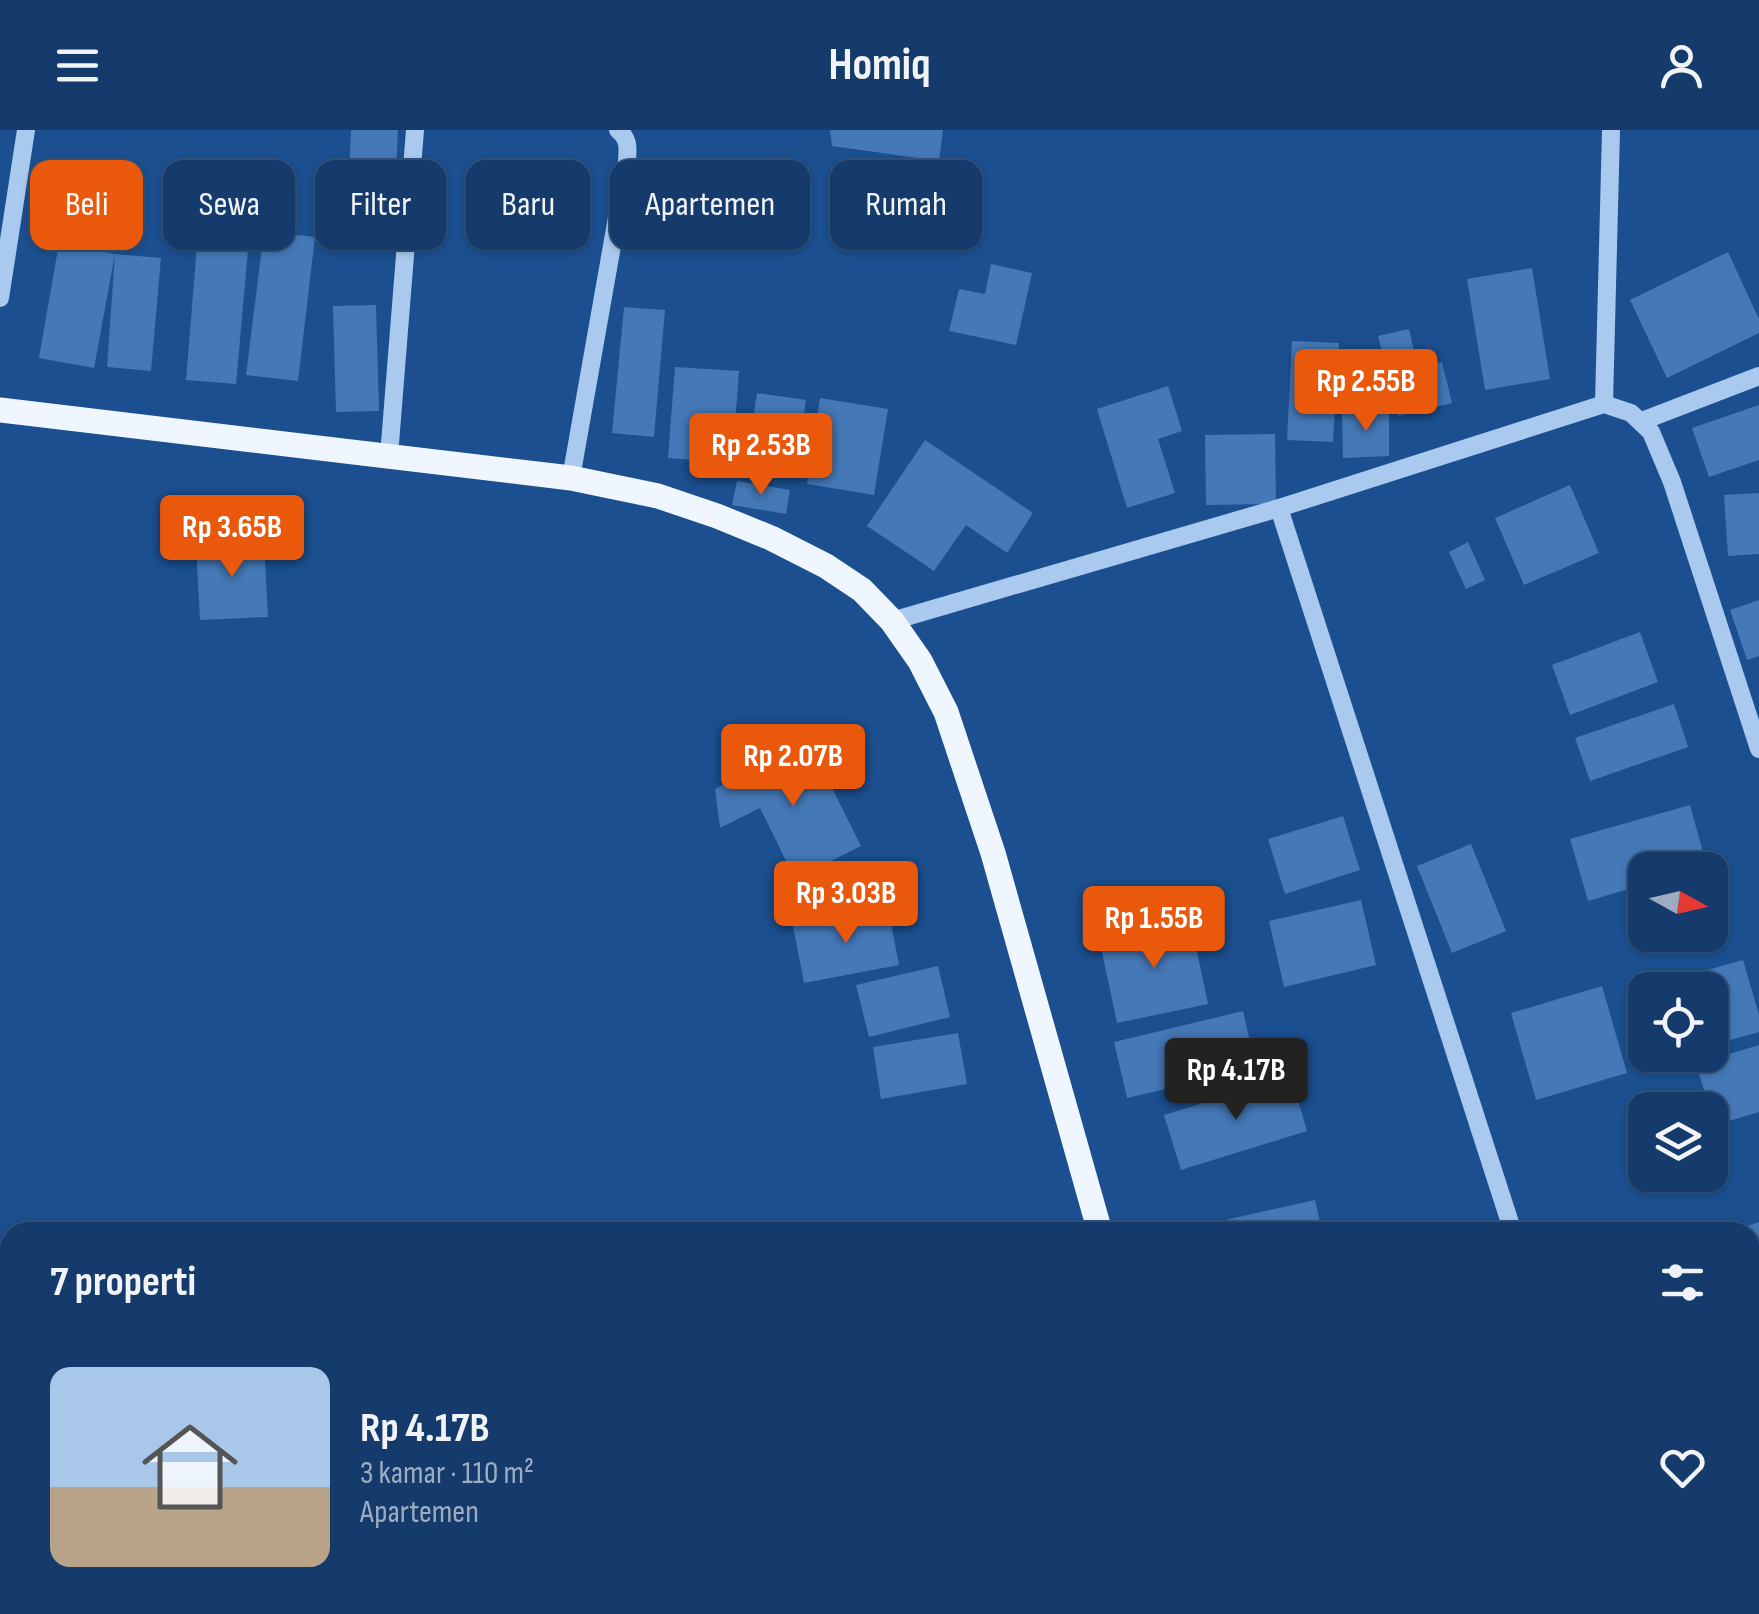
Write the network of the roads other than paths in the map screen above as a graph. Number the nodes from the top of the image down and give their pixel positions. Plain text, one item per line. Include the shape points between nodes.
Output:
1 (26, 130) edge
2 (414, 130) edge
3 (618, 130) edge
4 (1611, 130) edge
5 (0, 298) edge
6 (1759, 376) edge
7 (1604, 404) junction
8 (0, 410) edge
9 (1642, 421) junction
10 (389, 456) junction
11 (570, 478) junction
12 (1279, 508) junction
13 (892, 621) junction
14 (1759, 749) edge
15 (1097, 1222) edge
16 (1509, 1222) edge

1 - 5 street
2 - 10 street
3 - 11 street via 628,146 627,161
4 - 7 street
6 - 9 street
7 - 9 street
7 - 12 street
8 - 10 main road
9 - 14 street via 1672,482
10 - 11 main road
11 - 13 main road via 658,496 771,538 862,590
12 - 13 street
12 - 16 street
13 - 15 main road via 946,712 999,872

